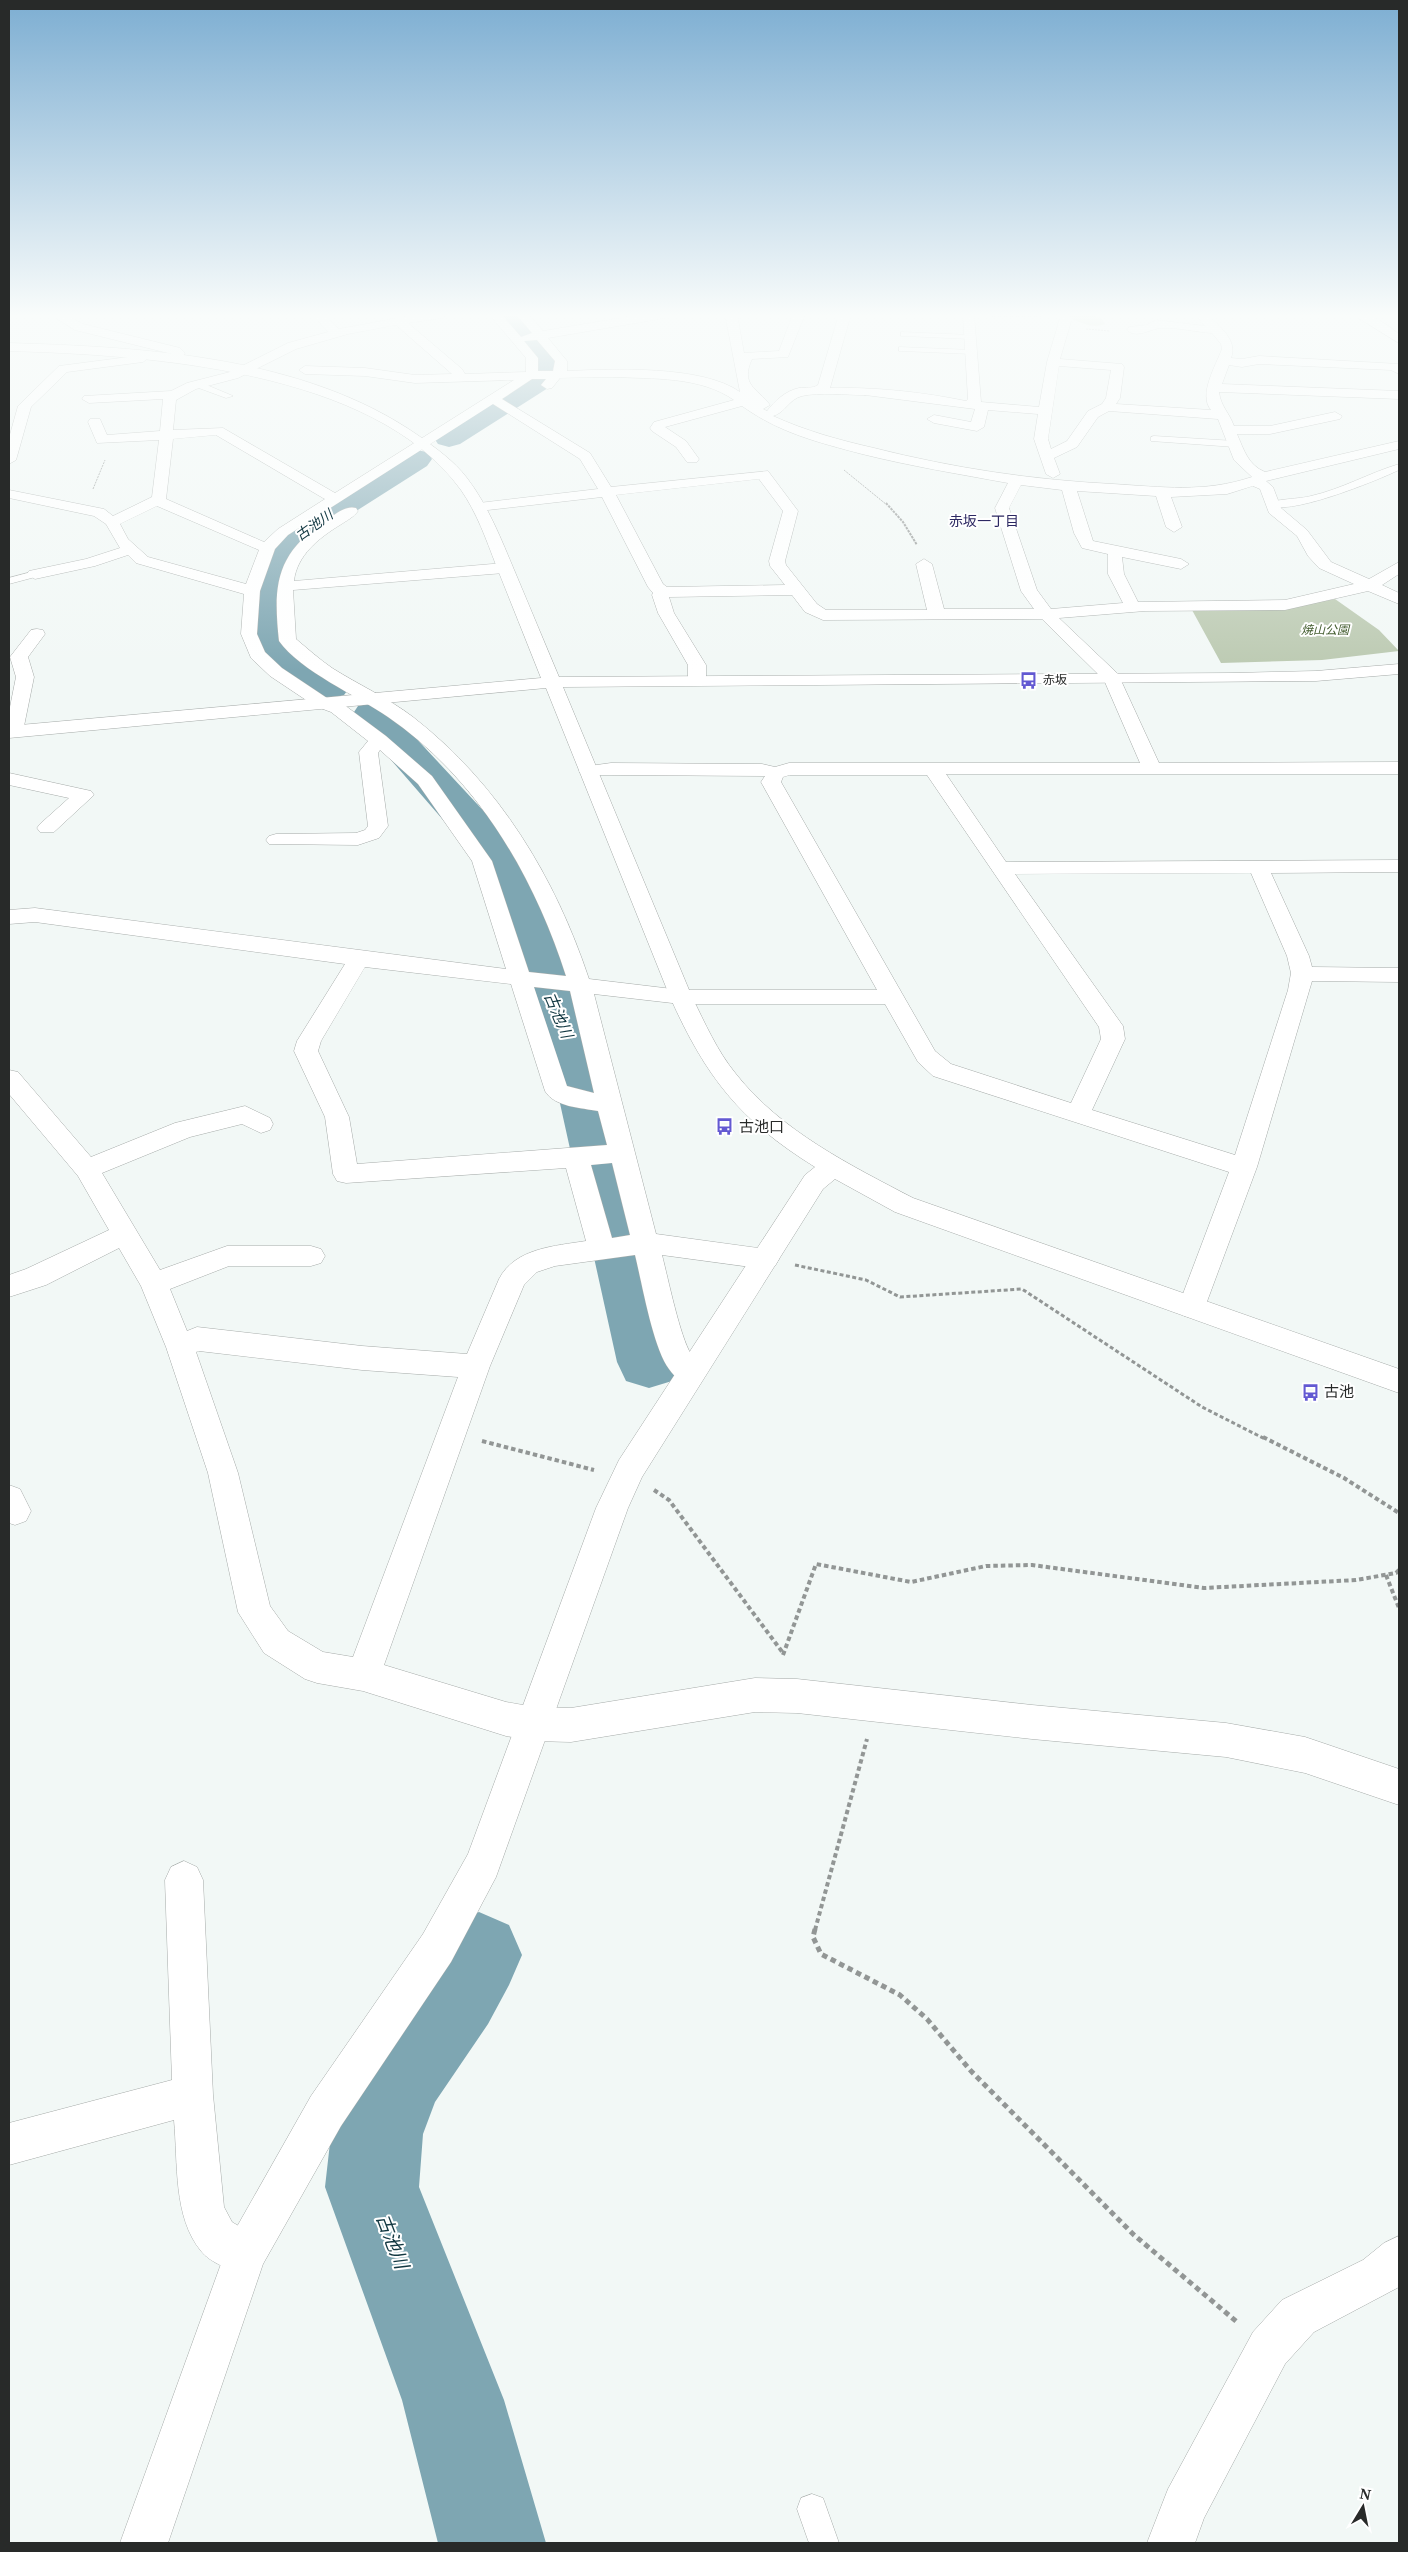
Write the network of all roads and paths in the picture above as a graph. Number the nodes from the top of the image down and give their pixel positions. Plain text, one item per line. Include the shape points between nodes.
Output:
1 (12, 433) edge
2 (99, 433) edge
3 (191, 433) edge
4 (222, 433) edge
5 (404, 433) edge
6 (458, 433) edge
7 (549, 433) edge
8 (665, 433) edge
9 (802, 433) edge
10 (1042, 433) edge
11 (1082, 433) edge
12 (1231, 433) edge
13 (167, 435) junction
14 (1154, 439) dead end
15 (102, 440) junction
16 (1235, 444) junction
17 (454, 445) dead end
18 (1399, 445) edge
19 (431, 450) junction
20 (1048, 456) junction
21 (692, 459) dead end
22 (9, 460) edge
23 (422, 466) dead end
24 (1399, 467) edge
25 (842, 468) dead end
26 (1260, 479) junction
27 (1017, 480) junction
28 (1060, 485) junction
29 (607, 492) junction
30 (1162, 492) junction
31 (9, 494) edge
32 (159, 499) junction
33 (366, 501) dead end
34 (1271, 504) junction
35 (340, 505) junction
36 (479, 506) junction
37 (86, 508) junction
38 (112, 522) junction
39 (1174, 527) dead end
40 (268, 547) junction
41 (129, 550) junction
42 (1116, 552) junction
43 (924, 564) joint
44 (1181, 564) dead end
45 (1399, 567) edge
46 (504, 568) junction
47 (34, 574) joint
48 (9, 580) edge
49 (286, 586) junction
50 (1368, 586) junction
51 (252, 590) junction
52 (797, 590) junction
53 (663, 592) junction
54 (1399, 599) edge
55 (1134, 607) junction
56 (1046, 614) junction
57 (937, 615) junction
58 (37, 634) dead end
59 (1399, 669) edge
60 (1112, 678) junction
61 (697, 680) junction
62 (552, 682) junction
63 (372, 697) junction
64 (321, 702) junction
65 (11, 732) edge
66 (379, 740) junction
67 (1152, 768) junction
68 (1399, 768) edge
69 (935, 770) junction
70 (589, 772) junction
71 (776, 773) junction
72 (9, 779) edge
73 (47, 828) dead end
74 (276, 840) dead end
75 (1258, 866) junction
76 (1399, 866) edge
77 (999, 868) junction
78 (9, 917) edge
79 (359, 958) junction
80 (1302, 973) junction
81 (1399, 975) edge
82 (528, 980) junction
83 (574, 985) junction
84 (891, 996) junction
85 (680, 998) junction
86 (9, 1078) edge
87 (605, 1103) junction
88 (1078, 1113) junction
89 (261, 1124) dead end
90 (618, 1153) junction
91 (578, 1158) junction
92 (832, 1167) junction
93 (1244, 1167) junction
94 (87, 1169) junction
95 (126, 1233) junction
96 (624, 1246) junction
97 (311, 1256) dead end
98 (765, 1259) junction
99 (154, 1284) junction
100 (9, 1286) edge
101 (1192, 1307) junction
102 (180, 1347) junction
103 (476, 1366) junction
104 (690, 1372) junction
105 (1399, 1381) edge
106 (452, 1434) junction
107 (626, 1478) junction
108 (1399, 1513) edge
109 (1399, 1570) edge
110 (1386, 1575) junction
111 (1399, 1608) edge
112 (783, 1654) junction
113 (362, 1675) junction
114 (772, 1695) junction
115 (872, 1705) junction
116 (534, 1724) junction
117 (1399, 1787) edge
118 (184, 1880) dead end
119 (193, 2095) junction
120 (9, 2144) edge
121 (245, 2254) junction
122 (1399, 2258) edge
123 (1268, 2348) junction
124 (812, 2509) dead end
125 (144, 2543) edge
126 (824, 2543) edge
127 (1171, 2543) edge

1 - 22 street
2 - 15 street
3 - 13 street
4 - 35 street
5 - 19 street
6 - 19 street
7 - 29 street via 585,456
8 - 21 street via 681,444
9 - 27 street via 893,458
10 - 20 street
11 - 20 street via 1072,444
12 - 16 street
13 - 15 street
13 - 32 street
14 - 16 lane
15 - 37 path via 105,460
16 - 26 street via 1241,460
17 - 19 street
18 - 26 street
19 - 23 street
19 - 35 street
19 - 36 street via 466,485
20 - 28 street via 1054,479
24 - 34 lane via 1329,495
25 - 43 path via 889,505 902,520 914,538
26 - 30 street via 1207,492
26 - 34 street
27 - 28 street
27 - 56 street via 1002,508 1029,591
28 - 30 street
28 - 42 street via 1080,520 1083,540 1087,545
29 - 36 street
29 - 52 street via 763,474 791,511 777,561
29 - 53 street via 656,587
30 - 39 street
31 - 37 street
32 - 38 street
32 - 40 street
33 - 35 street
34 - 50 street via 1310,542 1314,553 1325,565
35 - 40 street via 283,532
35 - 49 street via 294,555
36 - 46 street
37 - 38 street via 100,512
38 - 41 street
40 - 51 street
41 - 47 street via 89,563
41 - 51 street via 142,560
42 - 44 street
42 - 55 street via 1113,558 1116,576
43 - 57 street
45 - 50 street
46 - 49 street
46 - 62 street
47 - 48 lane
49 - 63 street via 288,641 329,674
50 - 54 street
50 - 55 street via 1285,605
51 - 64 street via 249,634 257,654 276,672
52 - 53 street
52 - 57 street via 811,608 823,615
53 - 61 street via 660,596 666,613 697,665
55 - 56 street
56 - 57 street
56 - 60 street
58 - 65 street via 19,657 25,677
59 - 60 street via 1316,676
60 - 61 street
60 - 67 street
61 - 62 street
62 - 63 street
62 - 70 street
63 - 64 street
63 - 83 street via 414,728 455,765 500,816 542,886
64 - 65 street
64 - 66 street via 337,708
66 - 74 street via 368,752 378,826 372,834 358,839
66 - 82 street via 424,780 482,861
67 - 68 street
67 - 69 street
69 - 71 street via 789,770
69 - 77 street via 938,780
70 - 71 street via 611,769 762,770
70 - 85 street
71 - 84 street via 771,782
72 - 73 street via 84,795
75 - 76 street
75 - 77 street
75 - 80 street via 1298,956
77 - 88 street via 1110,1026 1113,1039
78 - 79 street via 35,915
79 - 82 street
79 - 91 street via 306,1051 338,1117 346,1174
80 - 81 street
80 - 93 street
82 - 83 street
82 - 87 street via 557,1091 573,1098
83 - 85 street
83 - 87 street
84 - 85 street
84 - 88 street via 926,1056 942,1070
85 - 92 street via 705,1047 735,1089 779,1130
86 - 94 street
87 - 90 street
88 - 93 street
89 - 94 street via 245,1115 184,1128
90 - 91 street
90 - 96 street
91 - 96 street
92 - 98 street via 814,1182
92 - 101 street via 904,1205
93 - 101 street
94 - 95 street
95 - 99 street
95 - 100 street via 36,1277
96 - 98 street
96 - 103 street via 555,1256 527,1265 513,1278
96 - 104 street via 680,1361
97 - 99 street via 227,1256
98 - 104 street
98 - 108 path via 866,1280 900,1297 1022,1289 1202,1407 1344,1478
99 - 102 street
101 - 105 street
102 - 103 street via 197,1339 362,1358
102 - 113 street via 223,1473 256,1612 276,1642 317,1667
103 - 106 street
104 - 107 street
106 - 107 path
106 - 113 street
107 - 112 path via 650,1486 668,1500
107 - 116 street via 612,1508
109 - 110 path
110 - 111 path
110 - 112 path via 1356,1580 1204,1588 1032,1565 986,1566 911,1582 816,1564
112 - 114 path
113 - 116 street via 506,1719
114 - 115 street
114 - 116 street via 755,1695 571,1725
115 - 117 street via 1226,1740 1305,1755
115 - 123 path via 872,1721 813,1937 821,1954 900,1995 927,2019 971,2071 1134,2235
116 - 121 street via 474,1881 437,1948 326,2111
118 - 119 street
119 - 120 street
119 - 121 street via 203,2211 217,2237
121 - 125 street
122 - 123 street via 1379,2276 1298,2316
123 - 127 street via 1185,2506
124 - 126 lane

